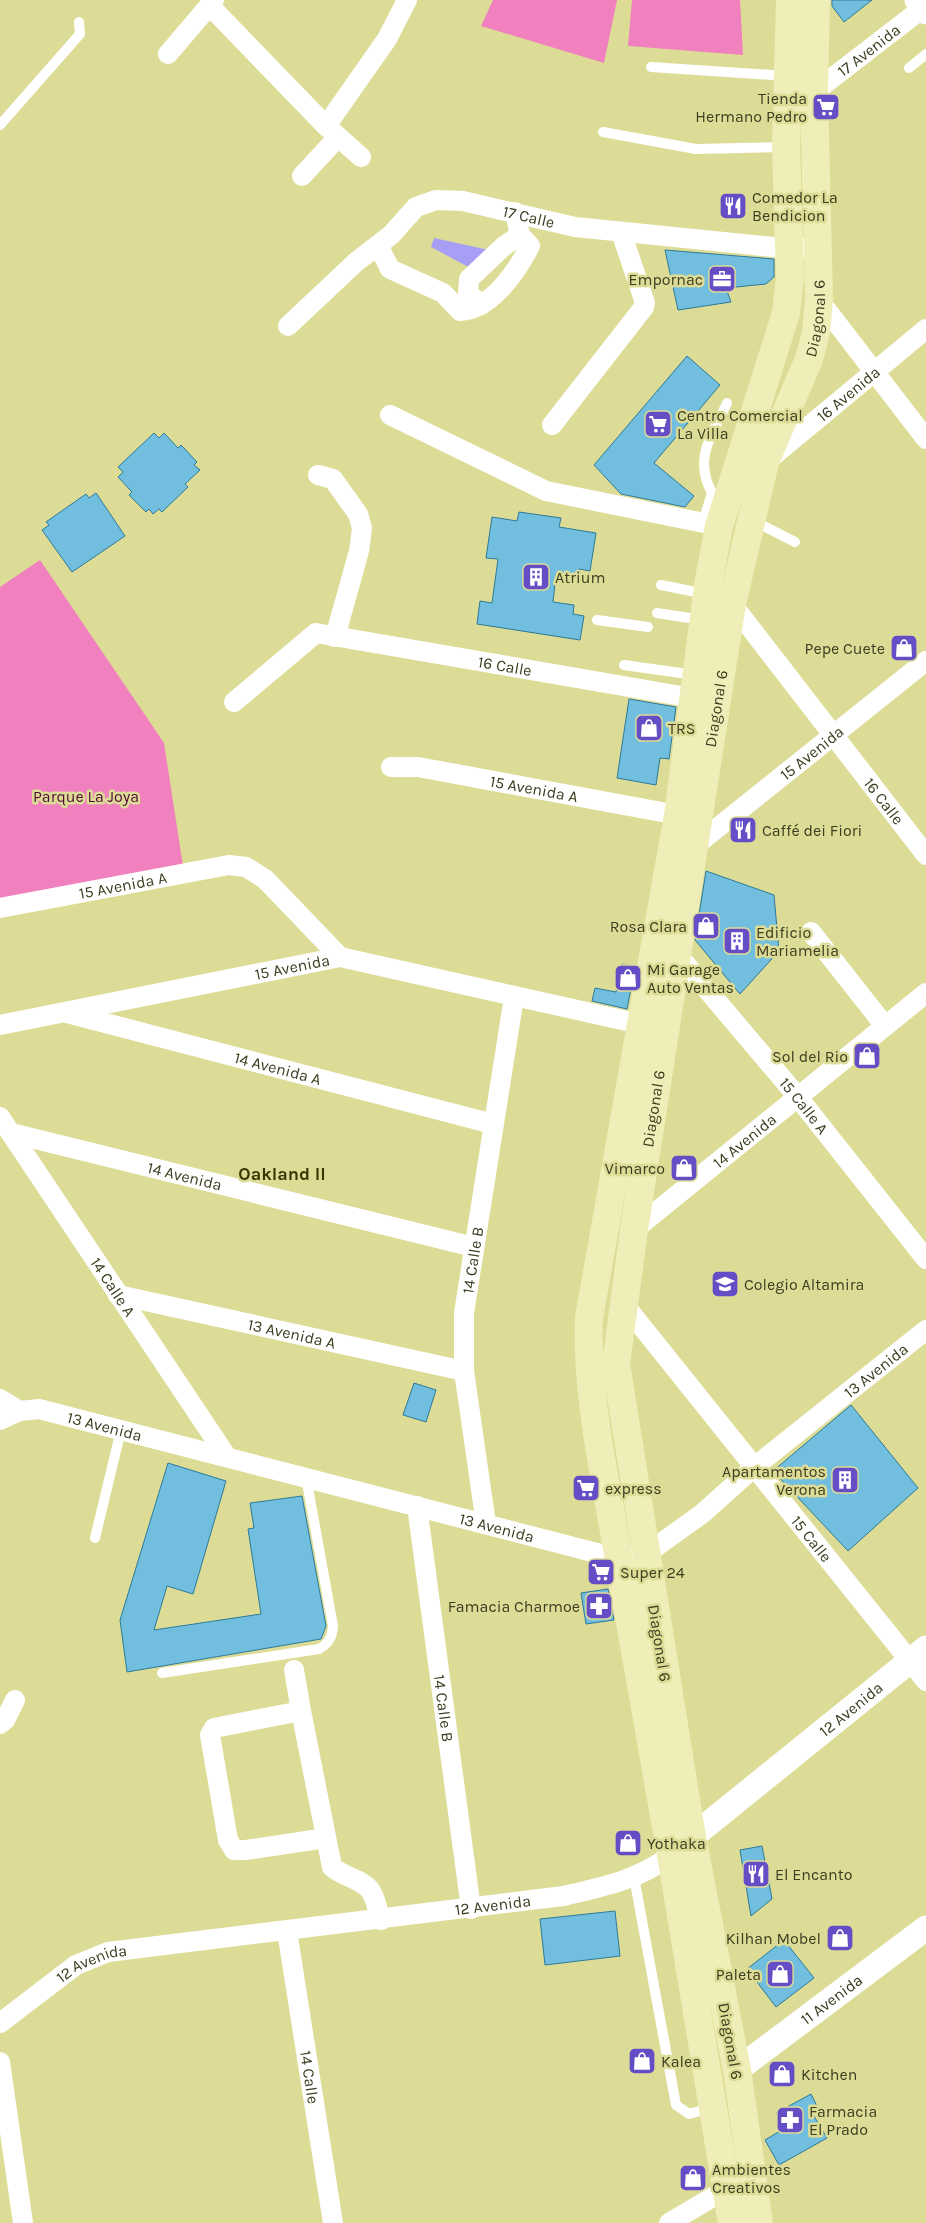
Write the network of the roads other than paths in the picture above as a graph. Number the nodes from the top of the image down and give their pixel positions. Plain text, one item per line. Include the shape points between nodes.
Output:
1 (407, 0) edge
2 (790, 0) edge
3 (816, 0) edge
4 (212, 3) edge
5 (922, 7) edge
6 (80, 22) dead end
7 (168, 54) dead end
8 (926, 54) edge
9 (652, 67) dead end
10 (909, 68) dead end
11 (788, 76) junction
12 (814, 92) junction
13 (0, 125) edge
14 (332, 131) junction
15 (603, 132) dead end
16 (786, 147) junction
17 (361, 157) dead end
18 (302, 176) dead end
19 (515, 212) junction
20 (621, 232) junction
21 (520, 235) junction
22 (378, 245) junction
23 (790, 248) junction
24 (818, 248) junction
25 (819, 300) junction
26 (481, 305) junction
27 (288, 326) dead end
28 (926, 329) edge
29 (874, 372) junction
30 (728, 403) dead end
31 (390, 415) dead end
32 (552, 425) dead end
33 (926, 440) edge
34 (754, 459) junction
35 (318, 474) dead end
36 (720, 496) junction
37 (751, 520) junction
38 (711, 524) junction
39 (795, 542) dead end
40 (661, 585) dead end
41 (732, 604) junction
42 (704, 607) junction
43 (657, 612) dead end
44 (597, 620) dead end
45 (648, 627) dead end
46 (335, 637) junction
47 (926, 661) edge
48 (624, 665) dead end
49 (694, 686) junction
50 (234, 702) dead end
51 (833, 737) junction
52 (391, 768) dead end
53 (678, 815) junction
54 (696, 845) junction
55 (926, 855) edge
56 (0, 908) edge
57 (810, 932) dead end
58 (677, 954) junction
59 (340, 957) junction
60 (926, 993) edge
61 (514, 997) junction
62 (62, 1012) junction
63 (640, 1024) junction
64 (0, 1025) edge
65 (885, 1026) junction
66 (796, 1096) junction
67 (493, 1124) junction
68 (5, 1125) edge
69 (634, 1230) junction
70 (474, 1247) junction
71 (926, 1259) edge
72 (118, 1295) junction
73 (623, 1303) junction
74 (926, 1330) edge
75 (464, 1371) junction
76 (0, 1400) edge
77 (20, 1411) junction
78 (0, 1420) edge
79 (121, 1430) junction
80 (227, 1457) junction
81 (753, 1468) junction
82 (306, 1477) junction
83 (417, 1506) junction
84 (486, 1524) junction
85 (95, 1538) dead end
86 (646, 1554) junction
87 (620, 1559) junction
88 (918, 1654) edge
89 (294, 1670) dead end
90 (162, 1673) dead end
91 (926, 1681) edge
92 (15, 1700) dead end
93 (301, 1711) junction
94 (0, 1724) edge
95 (692, 1837) junction
96 (326, 1838) junction
97 (671, 1855) junction
98 (634, 1877) junction
99 (471, 1909) junction
100 (381, 1920) junction
101 (926, 1928) edge
102 (287, 1931) junction
103 (0, 2023) edge
104 (0, 2062) edge
105 (737, 2070) junction
106 (714, 2107) junction
107 (728, 2188) junction
108 (23, 2223) edge
109 (333, 2223) edge
110 (669, 2223) edge
111 (732, 2223) edge
112 (759, 2223) edge

1 - 14 street
2 - 11 main road, Diagonal 6
3 - 12 main road, Diagonal 6
4 - 7 street
4 - 14 street
5 - 12 street, 17 Avenida
6 - 13 lane via 80,34
8 - 10 lane
9 - 11 lane
11 - 16 main road, Diagonal 6
12 - 24 main road, Diagonal 6
14 - 17 street
14 - 18 street
15 - 16 lane via 696,149
16 - 23 main road, Diagonal 6
19 - 20 street, 17 Calle via 575,227
19 - 21 street
19 - 22 street, 17 Calle via 463,201 436,200 416,207
20 - 23 street, 17 Calle
20 - 32 street via 644,307
21 - 26 street via 530,246 524,259 496,293
21 - 26 street via 469,279 468,293
22 - 26 street via 390,269 443,293 460,311
22 - 27 street, 17 Calle
23 - 24 street, 17 Calle
23 - 34 main road, Diagonal 6 via 786,313
24 - 25 main road, Diagonal 6
25 - 29 street
25 - 34 main road, Diagonal 6 via 809,358
28 - 29 street, 16 Avenida
29 - 33 street
29 - 34 street, 16 Avenida
30 - 36 lane via 704,452 705,481
31 - 38 street via 546,491
34 - 36 main road, Diagonal 6
34 - 37 main road, Diagonal 6
35 - 46 street via 333,479 358,514 362,528 359,551
36 - 38 main road, Diagonal 6
37 - 39 lane
37 - 41 main road, Diagonal 6
38 - 42 main road, Diagonal 6
40 - 42 lane
41 - 51 street, 16 Calle
41 - 54 main road, Diagonal 6
42 - 43 lane
42 - 49 main road, Diagonal 6
44 - 45 lane
46 - 49 street, 16 Calle
46 - 50 street, 16 Calle via 316,633
47 - 51 street, 15 Avenida
48 - 49 lane
49 - 53 main road, Diagonal 6
51 - 54 street, 15 Avenida
51 - 55 street, 16 Calle
52 - 53 street, 15 Avenida A via 418,767
53 - 63 main road, Diagonal 6
54 - 58 main road, Diagonal 6
56 - 59 street, 15 Avenida A via 229,865 246,867 265,879
57 - 65 street
58 - 66 street, 15 Calle A
58 - 69 main road, Diagonal 6
59 - 61 street, 15 Avenida
59 - 62 street, 15 Avenida
60 - 65 street, 14 Avenida
61 - 63 street, 15 Avenida
61 - 67 street, 14 Calle B
62 - 64 street, 15 Avenida
62 - 67 street, 14 Avenida A
63 - 87 main road, Diagonal 6 via 589,1318 588,1343 593,1410
65 - 66 street, 14 Avenida
66 - 69 street, 14 Avenida
66 - 71 street, 15 Calle A
67 - 70 street, 14 Calle B
68 - 70 street, 14 Avenida
68 - 72 street, 14 Calle A
69 - 73 main road, Diagonal 6
70 - 75 street, 14 Calle B via 464,1313
72 - 75 street, 13 Avenida A
72 - 80 street, 14 Calle A
73 - 81 street, 15 Calle
73 - 86 main road, Diagonal 6 via 616,1364
74 - 81 street, 13 Avenida
75 - 84 street, 14 Calle B
76 - 77 street
77 - 78 street, 13 Avenida
77 - 79 street, 13 Avenida via 39,1409
79 - 80 street, 13 Avenida
79 - 85 lane
80 - 82 street, 13 Avenida
81 - 86 street, 13 Avenida via 703,1513
81 - 88 street, 15 Calle
82 - 83 street, 13 Avenida
82 - 90 lane via 333,1626 328,1643 319,1649
83 - 84 street, 13 Avenida
83 - 99 street, 14 Calle B
84 - 87 street, 13 Avenida
86 - 87 street, 13 Avenida
86 - 95 main road, Diagonal 6
87 - 97 main road, Diagonal 6
88 - 91 street, 15 Calle
88 - 95 street, 12 Avenida
89 - 93 street
92 - 94 street
93 - 96 street
93 - 96 street via 212,1731 228,1840 234,1850 246,1850
95 - 97 main road, 12 Avenida
95 - 105 main road, Diagonal 6
96 - 100 street via 332,1867 345,1877 362,1882 371,1891
97 - 98 street, 12 Avenida
97 - 106 main road, Diagonal 6
98 - 99 street, 12 Avenida via 563,1896
98 - 106 lane via 676,2105 689,2114
99 - 100 street, 12 Avenida
100 - 102 street, 12 Avenida
101 - 105 street, 11 Avenida
102 - 103 street, 12 Avenida via 108,1952 76,1964
102 - 109 street, 14 Calle
104 - 108 street
105 - 112 main road, Diagonal 6
106 - 107 main road, Diagonal 6
107 - 110 street
107 - 111 main road, Diagonal 6

